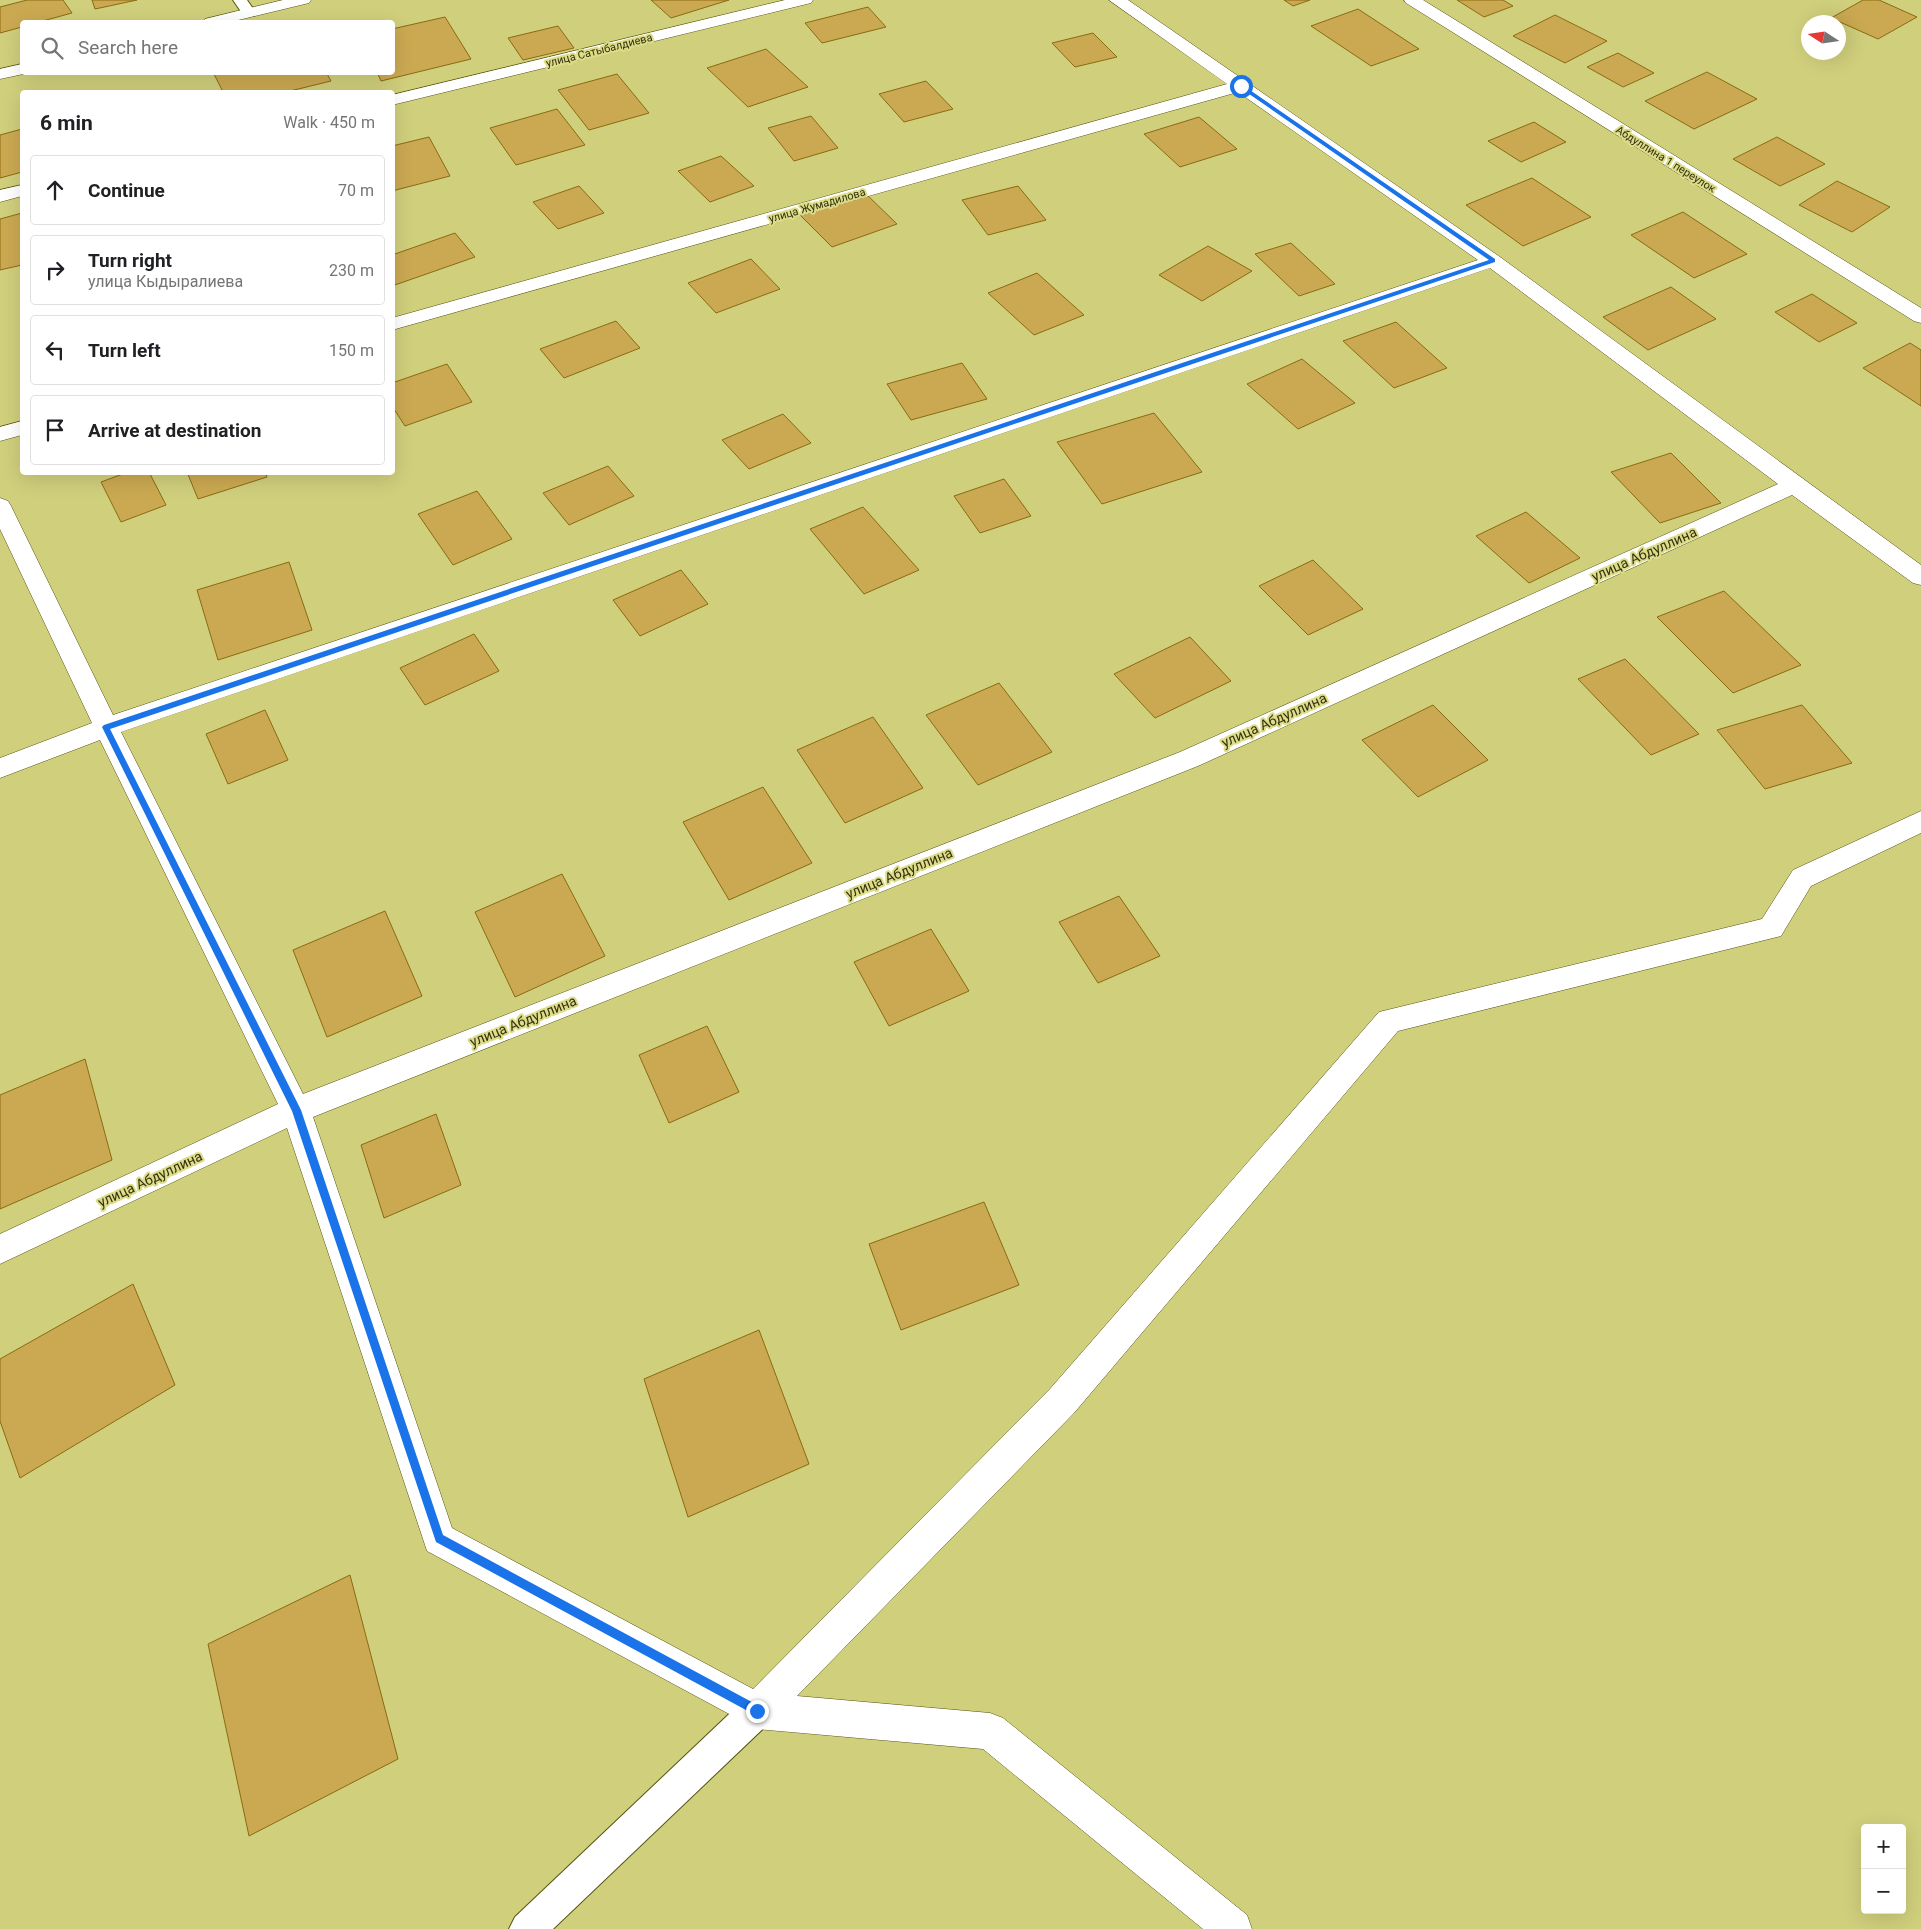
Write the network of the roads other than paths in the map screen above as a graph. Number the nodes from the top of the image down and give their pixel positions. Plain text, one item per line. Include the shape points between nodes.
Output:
1 (303, 0) edge
2 (805, 0) edge
3 (1117, 0) edge
4 (1412, 0) edge
5 (244, 7) edge
6 (215, 20) edge
7 (20, 69) edge
8 (0, 74) edge
9 (1241, 86) junction
10 (395, 99) edge
11 (20, 191) edge
12 (0, 196) edge
13 (1493, 261) junction
14 (1921, 317) edge
15 (395, 323) edge
16 (20, 429) edge
17 (0, 434) edge
18 (1794, 486) junction
19 (0, 506) edge
20 (1921, 577) edge
21 (106, 727) junction
22 (0, 768) edge
23 (1921, 821) edge
24 (296, 1110) junction
25 (0, 1249) edge
26 (757, 1711) junction
27 (528, 1929) edge
28 (1233, 1929) edge

1 - 5 street
2 - 10 street, улица Сатыбалдиева
3 - 9 street
4 - 14 street, Абдуллина 1 переулок
5 - 6 street
7 - 8 street
9 - 13 street
9 - 15 street, улица Жумадилова
11 - 12 street
13 - 18 street
13 - 21 street
16 - 17 street
18 - 20 street
18 - 24 street, улица Абдуллина via 1189,759
19 - 21 street
21 - 22 street
21 - 24 street
23 - 26 street via 1802,878 1771,928 1390,1022 1062,1401
24 - 25 street, улица Абдуллина
24 - 26 street via 439,1539
26 - 27 lane
26 - 28 street via 990,1731

